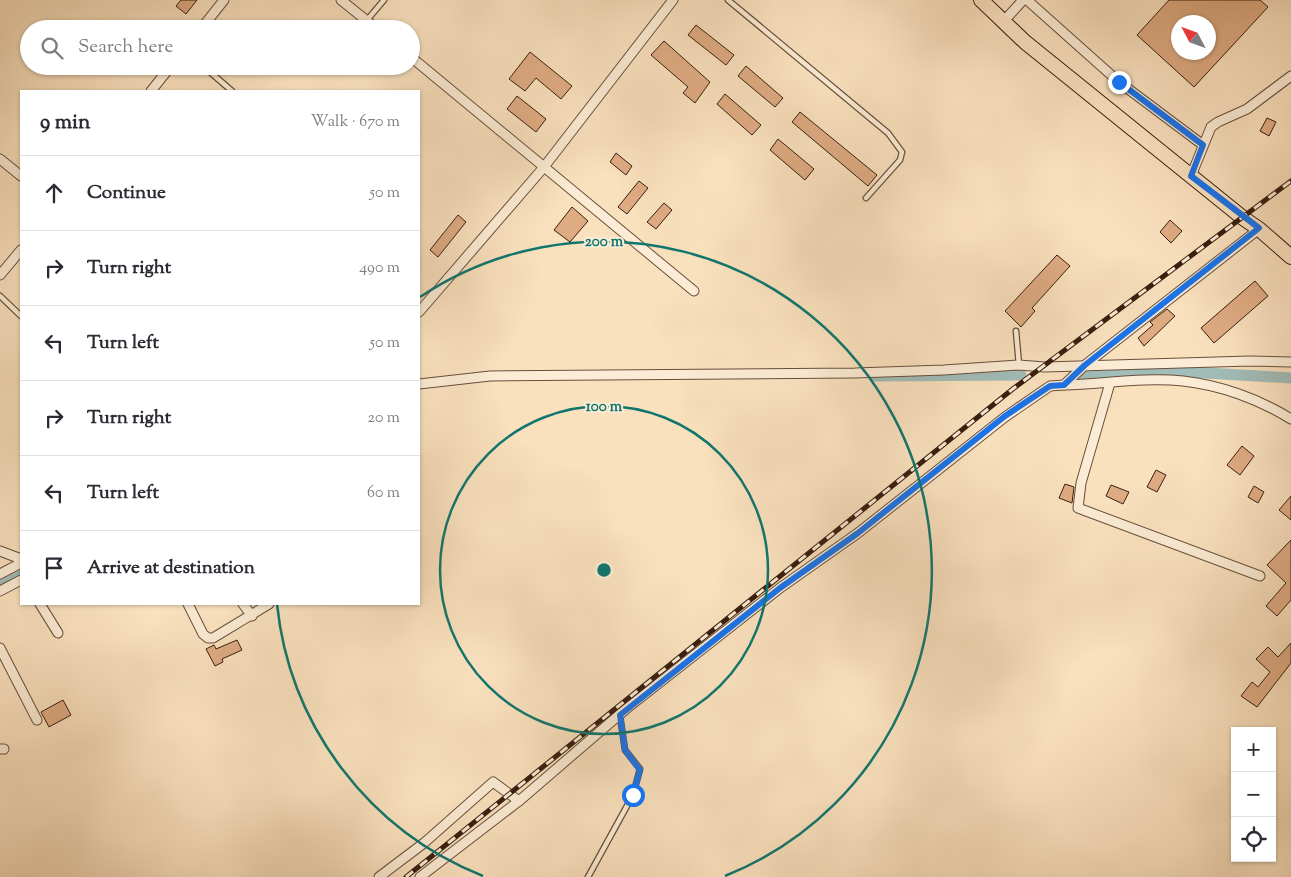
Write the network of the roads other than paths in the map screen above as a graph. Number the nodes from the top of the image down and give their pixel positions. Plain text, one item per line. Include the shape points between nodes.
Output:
1 (224, 0) edge
2 (341, 0) edge
3 (384, 0) edge
4 (673, 0) edge
5 (728, 0) edge
6 (980, 0) edge
7 (1023, 0) edge
8 (1027, 0) edge
9 (208, 20) edge
10 (367, 20) joint
11 (1003, 22) junction
12 (420, 64) edge
13 (164, 75) edge
14 (213, 75) edge
15 (1291, 76) edge
16 (152, 90) edge
17 (231, 90) edge
18 (1203, 145) junction
19 (0, 158) edge
20 (544, 167) junction
21 (20, 175) edge
22 (1191, 176) junction
23 (866, 198) dead end
24 (1259, 228) junction
25 (20, 251) edge
26 (1290, 254) edge
27 (0, 275) edge
28 (694, 290) dead end
29 (0, 296) edge
30 (420, 311) edge
31 (20, 315) edge
32 (1016, 331) dead end
33 (1291, 362) edge
34 (1019, 365) junction
35 (1085, 365) junction
36 (1110, 383) junction
37 (420, 384) edge
38 (1064, 385) junction
39 (1291, 419) edge
40 (0, 551) edge
41 (20, 561) edge
42 (20, 562) edge
43 (0, 574) edge
44 (1260, 576) dead end
45 (20, 581) edge
46 (0, 591) edge
47 (41, 605) edge
48 (188, 605) edge
49 (244, 605) edge
50 (268, 605) edge
51 (252, 616) junction
52 (58, 633) dead end
53 (0, 648) edge
54 (620, 715) junction
55 (37, 720) dead end
56 (519, 801) junction
57 (379, 877) edge
58 (420, 877) edge
59 (588, 877) edge

1 - 9 street
2 - 10 street
3 - 10 lane
4 - 20 street
5 - 23 lane via 899,145 902,152 900,160
6 - 11 main road
7 - 11 street
8 - 18 street via 1119,82
11 - 22 main road
12 - 20 street
13 - 16 street
14 - 17 lane
15 - 18 street via 1247,109 1218,122 1207,134
18 - 22 street
19 - 21 street
20 - 28 street
20 - 30 street
22 - 24 main road
24 - 26 main road
24 - 35 street
25 - 27 street
29 - 31 lane
32 - 34 lane
33 - 35 street
34 - 35 street
34 - 37 street via 855,373 490,376
35 - 38 street
36 - 38 street
36 - 39 street via 1198,383 1253,399
36 - 44 street via 1081,484 1078,508
38 - 54 street via 1050,386 1005,416
40 - 41 street
42 - 43 street
45 - 46 street
47 - 52 street
48 - 51 street via 208,638
49 - 51 street
50 - 51 street
53 - 55 street
54 - 56 street
54 - 59 lane via 625,750 640,770 633,795
56 - 57 street via 493,782 424,843
56 - 58 street

